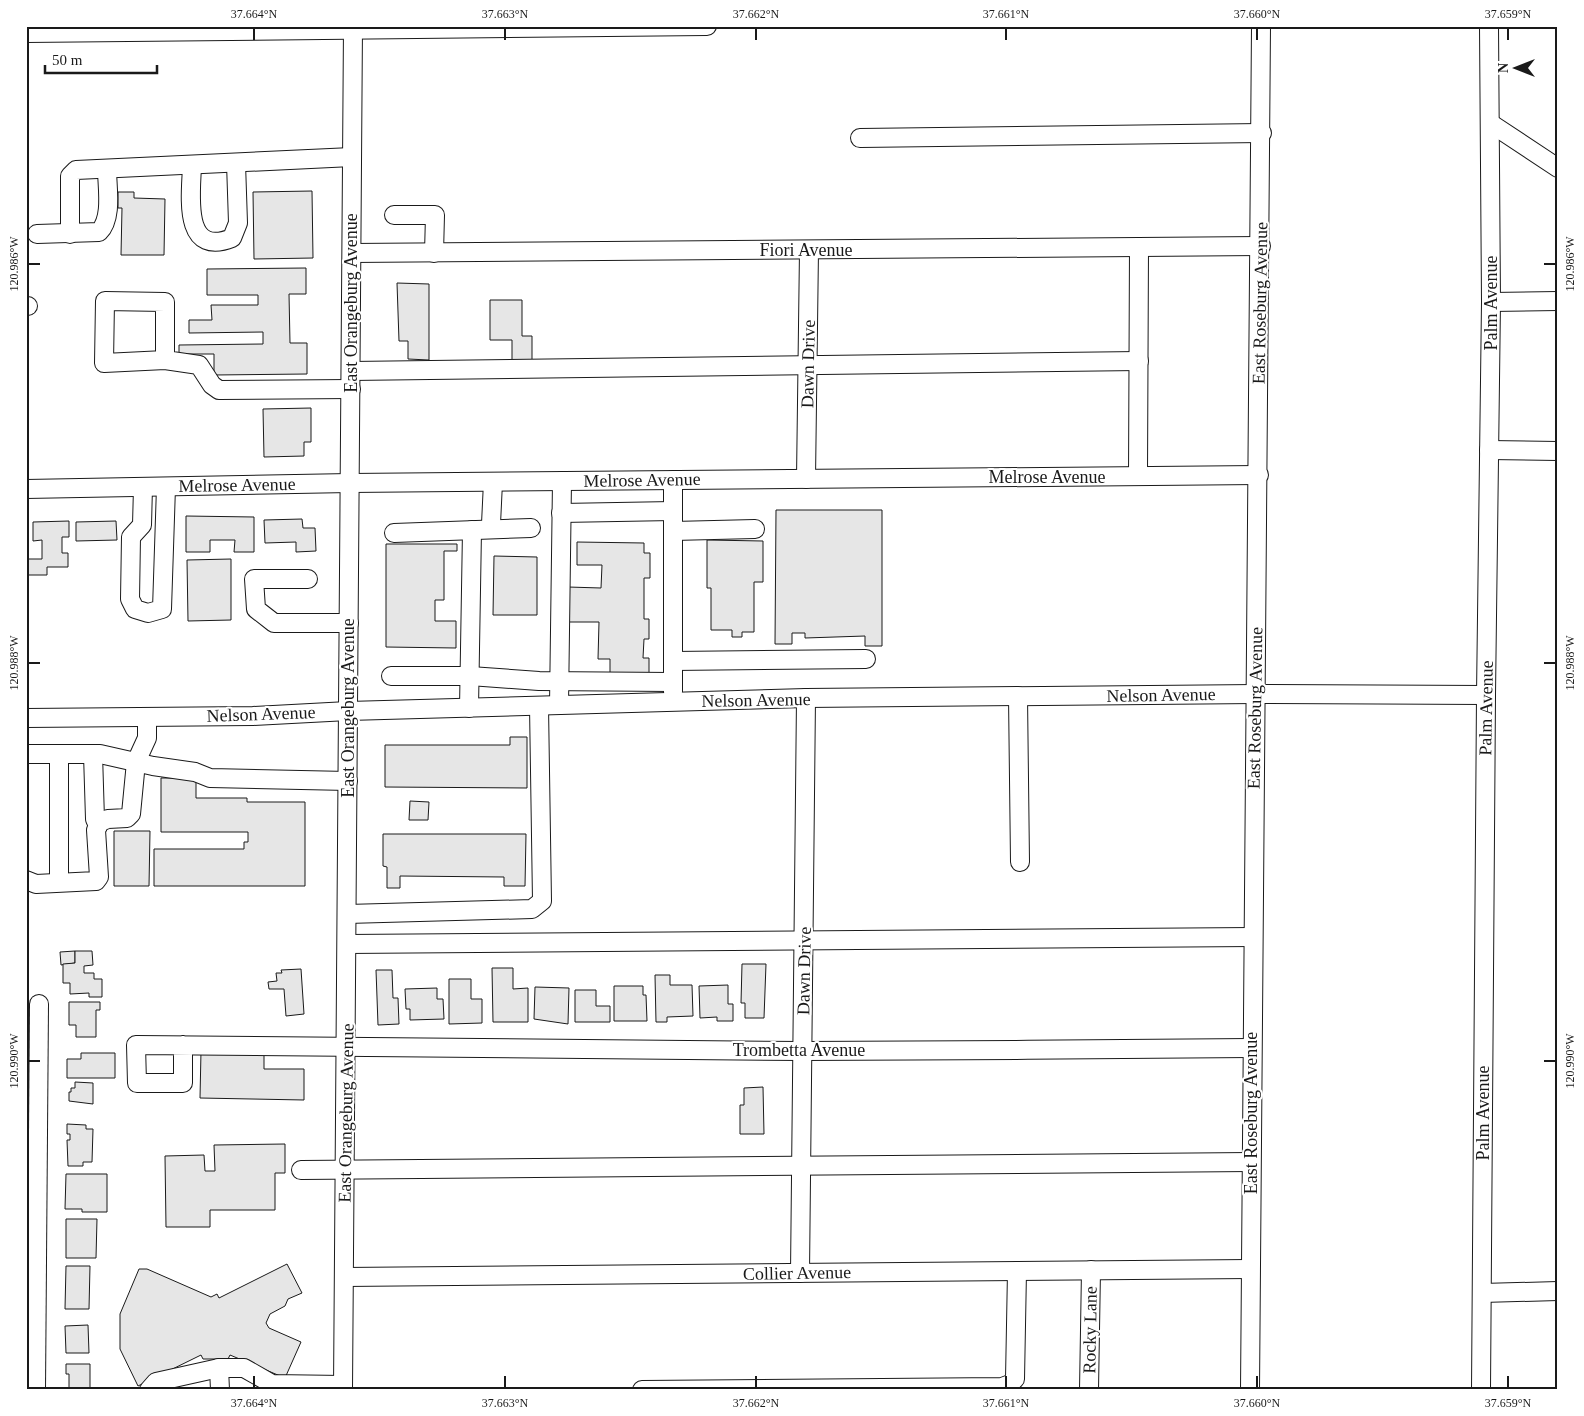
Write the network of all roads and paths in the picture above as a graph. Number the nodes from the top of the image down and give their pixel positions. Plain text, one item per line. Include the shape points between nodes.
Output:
1 (691, 26) edge
2 (707, 26) edge
3 (1261, 26) edge
4 (1489, 26) edge
5 (353, 28) edge
6 (26, 33) edge
7 (1490, 123) junction
8 (1262, 133) junction
9 (860, 138) dead end
10 (352, 157) junction
11 (236, 163) junction
12 (192, 166) junction
13 (1558, 168) edge
14 (107, 169) junction
15 (394, 215) dead end
16 (37, 234) dead end
17 (70, 234) junction
18 (1261, 246) junction
19 (1139, 247) junction
20 (809, 250) junction
21 (352, 253) junction
22 (434, 253) junction
23 (1491, 302) junction
24 (1558, 302) edge
25 (165, 360) junction
26 (1139, 361) junction
27 (808, 366) junction
28 (350, 371) junction
29 (350, 389) junction
30 (1489, 450) junction
31 (1558, 451) edge
32 (1258, 475) junction
33 (1138, 476) junction
34 (806, 479) junction
35 (673, 480) junction
36 (562, 481) junction
37 (493, 482) junction
38 (350, 483) junction
39 (166, 486) junction
40 (143, 487) junction
41 (26, 489) edge
42 (673, 511) junction
43 (561, 513) junction
44 (142, 525) junction
45 (165, 525) junction
46 (531, 528) dead end
47 (480, 529) junction
48 (755, 529) dead end
49 (673, 531) junction
50 (394, 533) dead end
51 (308, 579) dead end
52 (349, 623) junction
53 (866, 659) dead end
54 (672, 661) junction
55 (391, 676) dead end
56 (470, 676) junction
57 (515, 678) junction
58 (559, 680) junction
59 (672, 682) junction
60 (1256, 694) junction
61 (1486, 695) junction
62 (1018, 696) junction
63 (806, 698) junction
64 (673, 702) junction
65 (559, 705) junction
66 (515, 706) junction
67 (539, 706) junction
68 (469, 708) junction
69 (348, 711) junction
70 (147, 717) junction
71 (26, 718) edge
72 (26, 754) edge
73 (59, 754) junction
74 (93, 754) junction
75 (136, 762) junction
76 (348, 781) junction
77 (98, 826) junction
78 (1020, 862) dead end
79 (26, 880) edge
80 (59, 882) junction
81 (347, 914) junction
82 (1252, 938) junction
83 (804, 941) junction
84 (347, 944) junction
85 (39, 1004) dead end
86 (183, 1045) dead end
87 (346, 1046) junction
88 (1251, 1048) junction
89 (803, 1050) junction
90 (1251, 1162) junction
91 (801, 1164) junction
92 (345, 1169) junction
93 (301, 1170) dead end
94 (31, 1268) edge
95 (1250, 1269) junction
96 (1091, 1270) junction
97 (1016, 1271) junction
98 (800, 1273) junction
99 (344, 1277) junction
100 (1558, 1291) edge
101 (1482, 1293) junction
102 (219, 1368) junction
103 (343, 1387) edge
104 (36, 1390) edge
105 (149, 1390) edge
106 (220, 1390) edge
107 (642, 1390) edge
108 (1089, 1390) edge
109 (1250, 1390) edge
110 (1481, 1390) edge

1 - 2 street
1 - 5 street
3 - 8 street, East Roseburg Avenue
4 - 7 street, Palm Avenue
5 - 6 street
5 - 10 street, East Orangeburg Avenue
7 - 13 street
7 - 23 street, Palm Avenue
8 - 9 street
8 - 18 street, East Roseburg Avenue
10 - 11 street
10 - 21 street, East Orangeburg Avenue
11 - 12 street
11 - 12 street via 238,223 232,238 212,241 203,238 193,223
12 - 14 street
14 - 17 street via 104,227 99,232
14 - 17 street via 76,170 70,176
15 - 22 street via 435,215
16 - 17 street
18 - 19 street, Fiori Avenue
18 - 32 street, East Roseburg Avenue
19 - 20 street, Fiori Avenue
19 - 26 street
20 - 22 street, Fiori Avenue
20 - 27 street, Dawn Drive
21 - 22 street, Fiori Avenue
21 - 28 street, East Orangeburg Avenue
23 - 24 street
23 - 30 street, Palm Avenue
25 - 25 street via 165,302 105,301 104,363
25 - 29 street via 199,365 219,390
26 - 27 street
26 - 33 street
27 - 28 street
27 - 34 street, Dawn Drive
28 - 29 street, East Orangeburg Avenue
29 - 38 street, East Orangeburg Avenue
30 - 31 street
30 - 61 street, Palm Avenue
32 - 33 street, Melrose Avenue
32 - 60 street, East Roseburg Avenue
33 - 34 street, Melrose Avenue
34 - 35 street, Melrose Avenue
35 - 36 street, Melrose Avenue
35 - 42 street
36 - 37 street, Melrose Avenue
36 - 43 street
37 - 38 street, Melrose Avenue
37 - 47 street via 491,524
38 - 39 street, Melrose Avenue
38 - 52 street, East Orangeburg Avenue
39 - 40 street, Melrose Avenue
39 - 45 street
40 - 41 street, Melrose Avenue
40 - 44 street
42 - 43 street
42 - 49 street
43 - 58 street
44 - 45 street
44 - 45 street via 131,537 130,599 135,609 148,612 162,608
46 - 47 street
47 - 50 street
47 - 56 street
48 - 49 street
49 - 54 street
51 - 52 street via 254,579 256,609 274,623
52 - 69 street, East Orangeburg Avenue
53 - 54 street
54 - 59 street
55 - 56 street
56 - 57 street
56 - 68 street
57 - 58 street
57 - 66 street
58 - 59 street
58 - 65 street
59 - 64 street
60 - 61 street, Nelson Avenue
60 - 62 street, Nelson Avenue
60 - 82 street, East Roseburg Avenue
61 - 101 street, Palm Avenue
62 - 63 street, Nelson Avenue
62 - 78 street
63 - 64 street, Nelson Avenue
63 - 83 street, Dawn Drive
64 - 65 street, Nelson Avenue
65 - 67 street, Nelson Avenue
66 - 67 street, Nelson Avenue
66 - 68 street, Nelson Avenue
67 - 81 street via 542,901 532,909
68 - 69 street, Nelson Avenue
69 - 70 street, Nelson Avenue
69 - 76 street, East Orangeburg Avenue
70 - 71 street, Nelson Avenue
70 - 75 street via 147,738
72 - 73 street
73 - 74 street
73 - 80 street
74 - 75 street
74 - 77 street via 94,819
75 - 76 street via 195,772 210,778
75 - 77 street via 131,814 127,818 108,819
76 - 81 street, East Orangeburg Avenue
77 - 80 street via 99,877 96,881
79 - 80 street via 36,884
81 - 84 street, East Orangeburg Avenue
82 - 83 street
82 - 88 street, East Roseburg Avenue
83 - 84 street
83 - 89 street, Dawn Drive
84 - 87 street, East Orangeburg Avenue
85 - 94 street
86 - 87 street, Trombetta Avenue
87 - 89 street, Trombetta Avenue
87 - 92 street, East Orangeburg Avenue
88 - 89 street, Trombetta Avenue
88 - 90 street, East Roseburg Avenue
89 - 91 street, Dawn Drive
90 - 91 street
90 - 95 street, East Roseburg Avenue
91 - 92 street
91 - 98 street, Dawn Drive
92 - 93 street
92 - 99 street, East Orangeburg Avenue
94 - 104 street
95 - 96 street, Collier Avenue
95 - 109 street, East Roseburg Avenue
96 - 97 street, Collier Avenue
96 - 108 street, Rocky Lane
97 - 98 street, Collier Avenue
97 - 107 street via 1015,1379 1002,1387
98 - 99 street, Collier Avenue
99 - 103 street, East Orangeburg Avenue
100 - 101 street
101 - 110 street, Palm Avenue
102 - 103 street via 244,1368 272,1384
102 - 105 street via 156,1382
102 - 106 street

